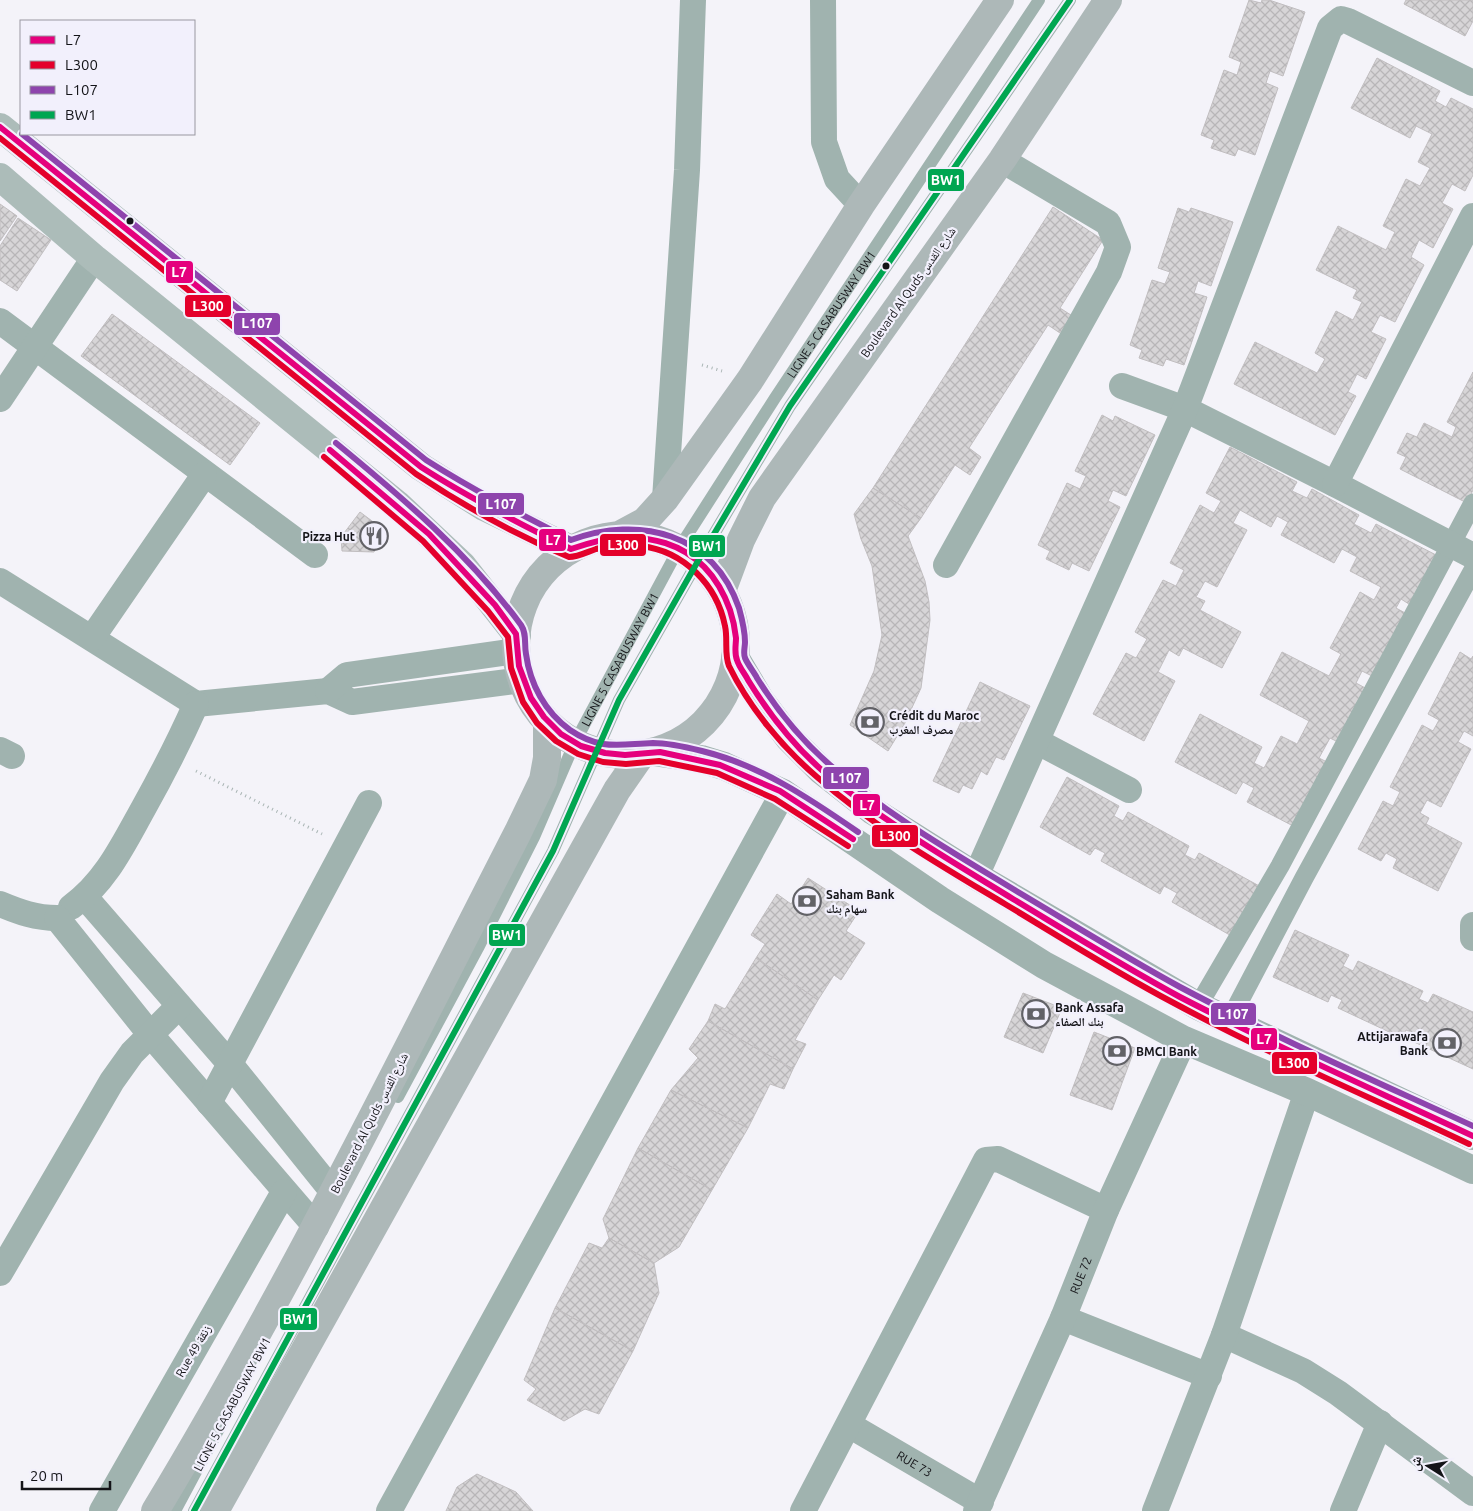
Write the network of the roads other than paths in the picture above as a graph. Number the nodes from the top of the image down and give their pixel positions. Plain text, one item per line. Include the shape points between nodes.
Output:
1 (693, 0) edge
2 (823, 0) edge
3 (1000, 0) edge
4 (1039, 0) edge
5 (1070, 0) edge
6 (1108, 0) edge
7 (1473, 83) edge
8 (0, 127) edge
9 (1002, 160) junction
10 (0, 177) edge
11 (861, 205) junction
12 (1473, 216) edge
13 (94, 258) junction
14 (0, 321) edge
15 (34, 347) junction
16 (1122, 386) dead end
17 (0, 399) edge
18 (1185, 410) junction
19 (204, 475) junction
20 (1335, 484) junction
21 (665, 499) junction
22 (1473, 503) edge
23 (619, 535) junction
24 (571, 549) junction
25 (1462, 550) edge
26 (315, 555) dead end
27 (688, 555) junction
28 (946, 565) dead end
29 (1473, 570) edge
30 (0, 581) edge
31 (722, 591) junction
32 (92, 638) junction
33 (516, 643) junction
34 (735, 657) junction
35 (522, 680) junction
36 (328, 691) junction
37 (196, 704) junction
38 (547, 722) junction
39 (1038, 742) junction
40 (587, 747) junction
41 (647, 753) junction
42 (1129, 790) dead end
43 (783, 793) junction
44 (369, 803) dead end
45 (976, 876) junction
46 (85, 897) junction
47 (0, 904) edge
48 (57, 918) junction
49 (1473, 925) edge
50 (1473, 938) edge
51 (179, 1006) junction
52 (1198, 1006) junction
53 (1229, 1022) junction
54 (150, 1034) junction
55 (1184, 1040) junction
56 (230, 1064) junction
57 (1307, 1092) junction
58 (209, 1103) junction
59 (393, 1106) dead end
60 (383, 1124) dead end
61 (1473, 1136) edge
62 (1473, 1170) edge
63 (284, 1192) junction
64 (333, 1192) junction
65 (1106, 1210) junction
66 (316, 1226) junction
67 (0, 1274) edge
68 (1063, 1318) junction
69 (1224, 1335) junction
70 (1208, 1376) junction
71 (1380, 1424) junction
72 (849, 1425) junction
73 (1473, 1493) edge
74 (979, 1506) edge
75 (102, 1511) edge
76 (155, 1511) edge
77 (175, 1511) edge
78 (194, 1511) edge
79 (215, 1511) edge
80 (389, 1511) edge
81 (803, 1511) edge
82 (1155, 1511) edge
83 (1343, 1511) edge

1 - 21 street via 687,170
2 - 11 street via 824,142 837,179
3 - 11 main road
4 - 27 lane, LIGNE 5 CASABUSWAY BW1 via 775,398
5 - 27 lane, LIGNE 5 CASABUSWAY BW1
6 - 9 main road, Boulevard Al Quds شارع القدس
7 - 18 street via 1348,21 1340,19 1332,24
8 - 24 main road via 421,467 484,507
9 - 28 street via 1108,223 1118,246 1108,272
9 - 31 main road, Boulevard Al Quds شارع القدس via 762,498 741,540
10 - 13 main road
11 - 21 main road via 750,380
12 - 20 street
13 - 15 street
13 - 33 main road via 410,515 462,565
14 - 15 street
15 - 17 street
15 - 19 street
16 - 18 street
18 - 20 street
18 - 39 street
19 - 26 street
19 - 32 street
20 - 25 street
21 - 23 main road via 645,521
22 - 25 street
23 - 24 main road via 602,537
23 - 27 main road via 640,535 660,540
24 - 33 main road via 544,572 525,601
25 - 52 street
27 - 31 main road via 711,574
27 - 40 lane, LIGNE 5 CASABUSWAY BW1
27 - 40 lane, LIGNE 5 CASABUSWAY BW1 via 619,700
29 - 53 street
30 - 32 street
31 - 34 main road via 734,623
32 - 37 street
33 - 35 main road
33 - 36 street via 347,675
34 - 41 main road via 722,699 709,717 674,744
34 - 45 street via 790,738 822,770 873,811
35 - 36 street via 352,702
35 - 38 main road
36 - 37 street
37 - 46 street via 120,852
38 - 40 main road via 563,736
38 - 64 main road, Boulevard Al Quds شارع القدس via 544,780
39 - 42 street
39 - 45 street
40 - 41 main road via 621,756
40 - 59 lane, LIGNE 5 CASABUSWAY BW1 via 534,837
40 - 78 lane, LIGNE 5 CASABUSWAY BW1 via 553,851
41 - 43 street via 700,759 724,766
41 - 79 main road via 617,790
43 - 55 street via 940,900 1044,965
43 - 80 street
44 - 56 street
45 - 52 street
46 - 48 street
46 - 51 street
47 - 48 street via 24,914
48 - 54 street
49 - 50 street
51 - 54 street
51 - 56 street
52 - 53 street
53 - 61 street
54 - 58 street
54 - 67 street via 112,1081
55 - 57 street
55 - 65 street, RUE 72
56 - 58 street
56 - 64 street
57 - 62 street
57 - 69 street
58 - 63 street
60 - 77 lane, LIGNE 5 CASABUSWAY BW1
63 - 66 street
63 - 75 street, Rue 49 زنقة
64 - 66 main road, Boulevard Al Quds شارع القدس
65 - 68 street, RUE 72
65 - 72 street via 998,1159 986,1160
66 - 76 main road, Boulevard Al Quds شارع القدس
68 - 70 street
68 - 74 street, RUE 72
69 - 70 street
69 - 71 street via 1303,1371
70 - 82 street
71 - 73 street
71 - 83 street
72 - 74 street, RUE 73
72 - 81 street

